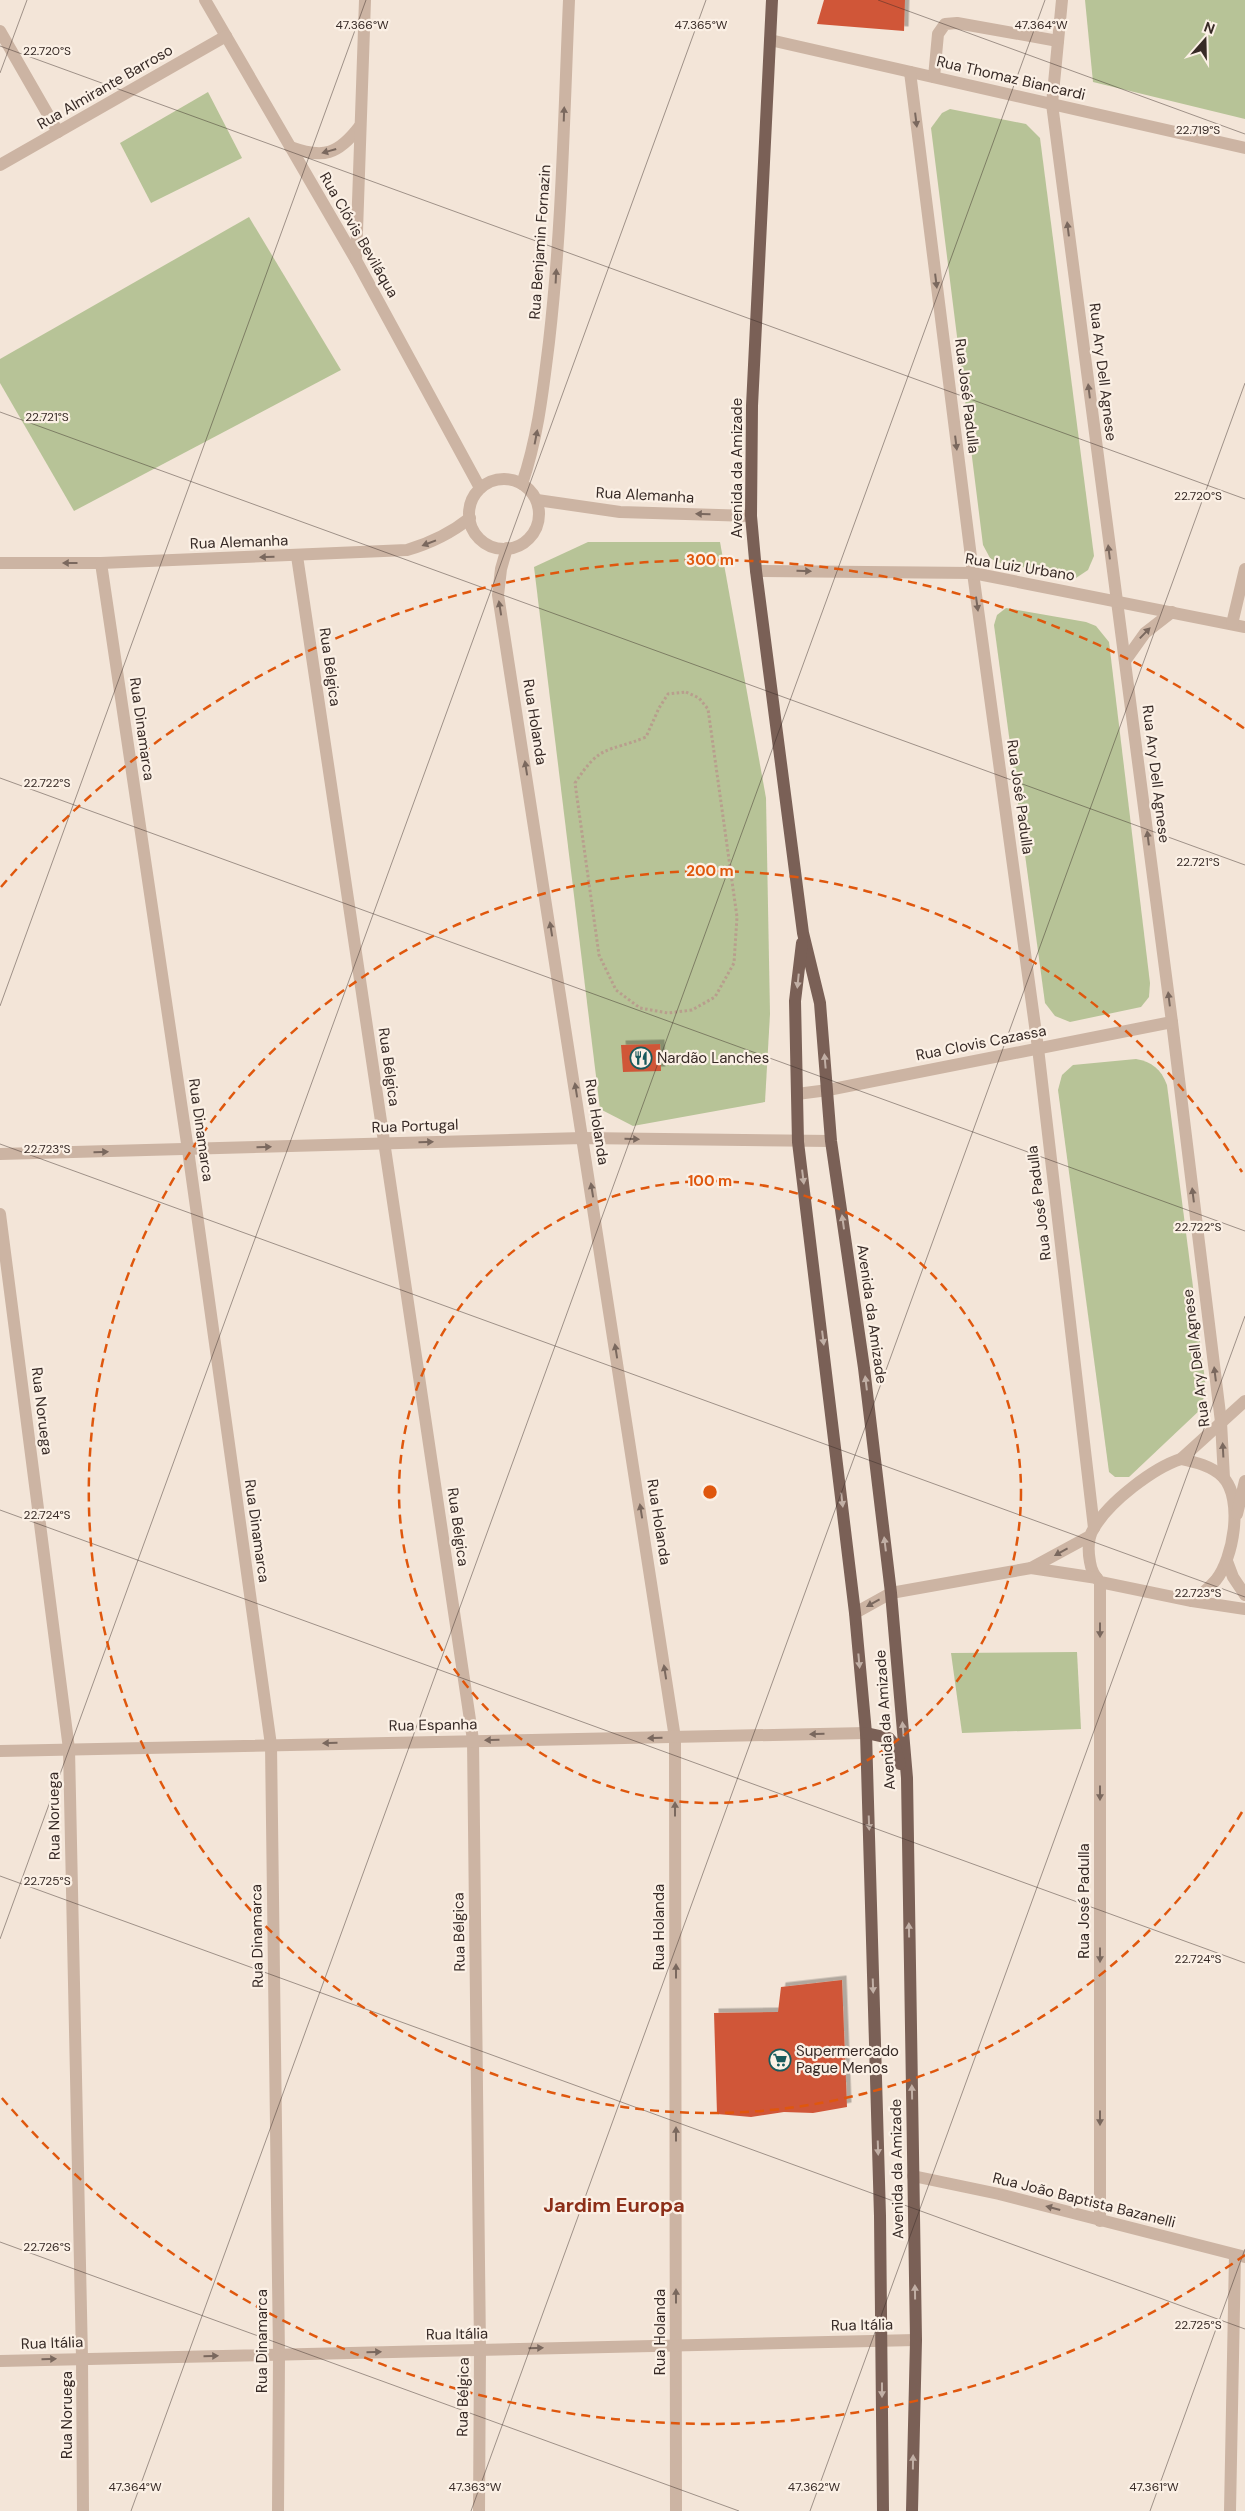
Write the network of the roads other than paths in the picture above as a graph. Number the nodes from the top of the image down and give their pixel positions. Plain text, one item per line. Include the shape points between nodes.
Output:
1 (205, 0) edge
2 (365, 0) edge
3 (569, 0) edge
4 (772, 0) edge
5 (1062, 0) edge
6 (0, 31) edge
7 (226, 36) junction
8 (770, 40) junction
9 (1058, 41) junction
10 (910, 72) junction
11 (934, 78) junction
12 (1052, 104) junction
13 (360, 126) junction
14 (58, 132) junction
15 (290, 147) junction
16 (1245, 148) edge
17 (0, 165) edge
18 (356, 260) junction
19 (522, 484) junction
20 (480, 488) junction
21 (537, 500) junction
22 (751, 516) junction
23 (470, 518) junction
24 (507, 548) junction
25 (297, 556) junction
26 (0, 563) edge
27 (101, 564) junction
28 (1245, 569) edge
29 (756, 571) junction
30 (973, 573) junction
31 (1116, 600) junction
32 (1172, 612) junction
33 (1232, 624) junction
34 (1245, 627) edge
35 (1125, 661) junction
36 (803, 933) junction
37 (1172, 1022) junction
38 (1038, 1048) junction
39 (828, 1090) junction
40 (797, 1094) junction
41 (584, 1138) junction
42 (831, 1141) junction
43 (798, 1142) junction
44 (384, 1143) junction
45 (188, 1150) junction
46 (0, 1154) edge
47 (0, 1214) edge
48 (1245, 1401) edge
49 (1221, 1422) junction
50 (1181, 1459) junction
51 (1224, 1478) junction
52 (1245, 1481) edge
53 (1236, 1518) junction
54 (1092, 1532) junction
55 (1227, 1561) junction
56 (1031, 1568) junction
57 (1099, 1580) junction
58 (891, 1592) junction
59 (1245, 1595) edge
60 (1192, 1601) junction
61 (1245, 1610) edge
62 (855, 1612) junction
63 (866, 1733) junction
64 (675, 1738) junction
65 (473, 1740) junction
66 (271, 1745) junction
67 (69, 1749) junction
68 (0, 1751) edge
69 (907, 1778) junction
70 (913, 2176) junction
71 (1100, 2221) junction
72 (1240, 2256) edge
73 (916, 2340) junction
74 (882, 2342) junction
75 (676, 2345) junction
76 (480, 2349) junction
77 (279, 2355) junction
78 (82, 2358) junction
79 (0, 2361) edge
80 (84, 2511) edge
81 (278, 2511) edge
82 (478, 2511) edge
83 (676, 2511) edge
84 (883, 2511) edge
85 (912, 2511) edge
86 (1230, 2511) edge

1 - 7 street, Rua Clóvis Beviláqua
2 - 13 street
19 -> 3 street, Rua Benjamin Fornazin via 539,418 555,286
4 - 8 main road, Avenida da Amizade
5 - 9 street, Rua Ary Dell Agnese
6 - 14 street
7 - 14 street, Rua Almirante Barroso
7 - 15 street, Rua Clóvis Beviláqua
8 - 10 street, Rua Thomaz Biancardi
8 - 22 main road, Avenida da Amizade via 752,406
9 - 11 street via 957,22 945,24 938,34
9 - 12 street, Rua Ary Dell Agnese
10 - 11 street, Rua Thomaz Biancardi
10 -> 30 street, Rua José Padulla
11 - 12 street, Rua Thomaz Biancardi
12 - 16 street, Rua Thomaz Biancardi
31 -> 12 street, Rua Ary Dell Agnese
13 -> 15 street via 347,143 329,152 309,154
13 - 18 street
14 - 17 street, Rua Almirante Barroso
15 - 18 street, Rua Clóvis Beviláqua
18 - 20 street, Rua Clóvis Beviláqua
19 - 20 street via 500,479
19 - 21 street
20 - 23 street via 470,507
22 -> 21 street, Rua Alemanha via 620,512
21 - 24 street via 537,526 520,545
22 - 29 main road, Avenida da Amizade
23 - 24 street via 479,537 496,548
23 -> 25 street, Rua Alemanha via 453,532 407,550
41 -> 24 street, Rua Holanda via 498,595 500,569
25 -> 27 street, Rua Alemanha
25 - 44 street, Rua Bélgica
27 -> 26 street, Rua Alemanha
27 - 45 street, Rua Dinamarca
28 - 33 street
29 -> 30 street, Rua Luiz Urbano
29 - 36 main road, Avenida da Amizade
30 - 31 street, Rua Luiz Urbano
30 -> 38 street, Rua José Padulla
31 - 32 street, Rua Luiz Urbano
31 - 35 street, Rua Ary Dell Agnese
32 - 33 street, Rua Luiz Urbano
35 -> 32 street via 1145,633
33 - 34 street, Rua Luiz Urbano
37 -> 35 street, Rua Ary Dell Agnese
39 -> 36 main road, Avenida da Amizade via 820,1003
36 -> 40 main road, Avenida da Amizade via 796,1001
37 - 38 street, Rua Clovis Cazassa
49 -> 37 street, Rua Ary Dell Agnese
38 - 39 street, Rua Clovis Cazassa
38 - 54 street, Rua José Padulla
39 - 40 street, Rua Clovis Cazassa
39 - 42 main road, Avenida da Amizade
40 - 43 main road, Avenida da Amizade
41 -> 43 street, Rua Portugal
44 -> 41 street, Rua Portugal
64 -> 41 street, Rua Holanda
42 - 43 street, Rua Portugal
58 -> 42 main road, Avenida da Amizade via 864,1368
43 -> 62 main road, Avenida da Amizade
45 -> 44 street, Rua Portugal
44 - 65 street, Rua Bélgica
46 -> 45 street, Rua Portugal
45 - 66 street, Rua Dinamarca
47 - 67 street, Rua Noruega
48 - 49 street
49 - 50 street
51 -> 49 street, Rua Ary Dell Agnese
50 - 51 street via 1203,1465
50 - 54 street via 1154,1471 1104,1515
51 - 53 street
52 - 53 street
53 - 55 street
54 -> 56 street
54 - 57 street via 1089,1554
55 - 59 street
55 - 60 street via 1216,1579
56 - 57 street
56 - 58 street
57 - 60 street
57 -> 71 street, Rua José Padulla
58 -> 62 street
69 -> 58 main road, Avenida da Amizade
60 - 61 street
62 -> 63 main road, Avenida da Amizade
63 -> 64 street, Rua Espanha
63 - 69 main road via 889,1738
63 -> 74 main road, Avenida da Amizade
64 -> 65 street, Rua Espanha
75 -> 64 street, Rua Holanda
65 -> 66 street, Rua Espanha
65 - 76 street, Rua Bélgica
66 - 67 street, Rua Espanha
66 - 77 street, Rua Dinamarca
67 - 68 street, Rua Espanha
67 - 78 street, Rua Noruega
70 -> 69 main road, Avenida da Amizade
71 -> 70 street, Rua João Baptista Bazanelli via 999,2194
73 -> 70 main road, Avenida da Amizade
71 - 72 street, Rua João Baptista Bazanelli
72 - 86 street
73 - 74 street, Rua Itália
85 -> 73 main road, Avenida da Amizade
74 - 75 street, Rua Itália
74 -> 84 main road, Avenida da Amizade
76 -> 75 street, Rua Itália
75 - 83 street, Rua Holanda
77 -> 76 street, Rua Itália
76 - 82 street, Rua Bélgica
78 -> 77 street, Rua Itália
77 - 81 street, Rua Dinamarca
79 -> 78 street, Rua Itália
78 - 80 street, Rua Noruega

